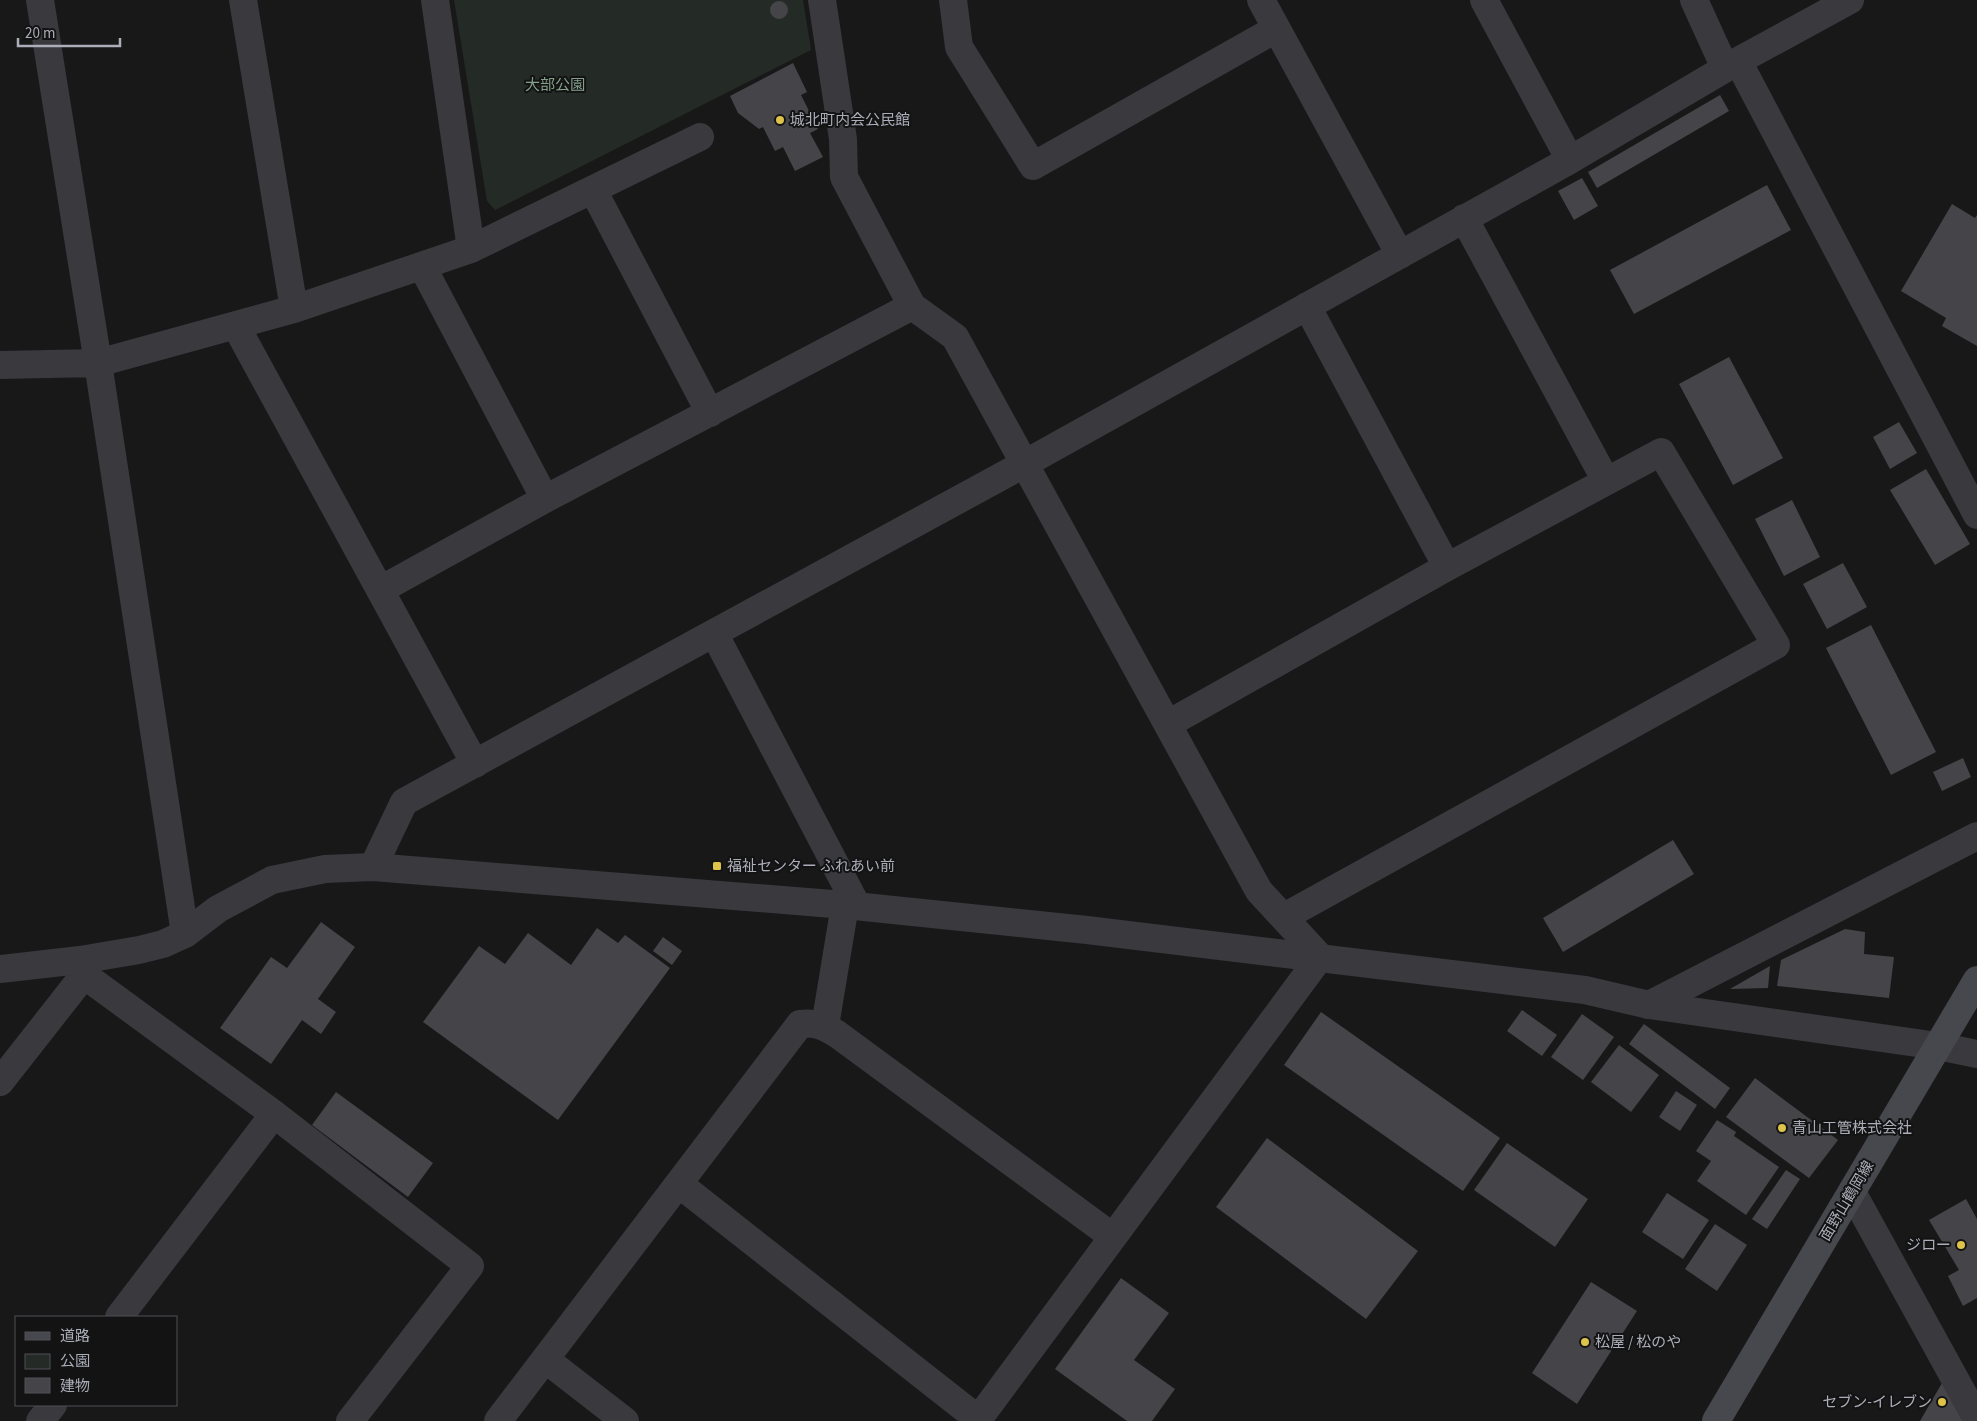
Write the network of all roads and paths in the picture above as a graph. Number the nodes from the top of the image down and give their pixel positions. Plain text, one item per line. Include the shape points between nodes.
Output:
1 (40, 0) edge
2 (243, 0) edge
3 (435, 0) edge
4 (822, 0) edge
5 (953, 0) edge
6 (1261, 0) edge
7 (1484, 0) edge
8 (1694, 0) edge
9 (1850, 0) edge
10 (1276, 29) junction
11 (1731, 65) junction
12 (700, 137) dead end
13 (1570, 160) junction
14 (593, 190) junction
15 (1464, 218) junction
16 (470, 249) junction
17 (1400, 255) junction
18 (422, 266) junction
19 (912, 306) junction
20 (1307, 306) junction
21 (294, 310) junction
22 (236, 326) junction
23 (98, 363) junction
24 (0, 365) edge
25 (710, 412) junction
26 (1024, 464) junction
27 (1606, 481) junction
28 (545, 499) junction
29 (1977, 515) edge
30 (1447, 567) junction
31 (380, 590) junction
32 (714, 633) junction
33 (1168, 724) junction
34 (476, 764) junction
35 (1977, 836) edge
36 (373, 867) junction
37 (851, 906) junction
38 (1284, 917) junction
39 (185, 934) junction
40 (1320, 957) junction
41 (82, 967) junction
42 (0, 969) edge
43 (1977, 980) edge
44 (1648, 1005) junction
45 (824, 1026) junction
46 (1938, 1046) junction
47 (1977, 1054) edge
48 (0, 1082) edge
49 (274, 1114) junction
50 (679, 1184) junction
51 (1852, 1192) junction
52 (1113, 1237) junction
53 (120, 1316) edge
54 (545, 1359) junction
55 (52, 1406) edge
56 (1977, 1419) edge
57 (978, 1420) edge
58 (40, 1421) edge
59 (350, 1421) edge
60 (498, 1421) edge
61 (625, 1421) edge
62 (1716, 1421) edge

1 - 23 street
2 - 21 street
3 - 16 street
4 - 19 street via 843,139 844,177
5 - 10 street via 959,47 1034,166
6 - 10 street
7 - 13 street
8 - 11 street
9 - 11 street
10 - 17 street
11 - 13 street
11 - 29 street
12 - 14 street
13 - 15 street
14 - 16 street
14 - 25 street
15 - 17 street
15 - 27 street
16 - 18 street
17 - 20 street
18 - 21 street
18 - 28 street
19 - 25 street
19 - 26 street via 955,336
20 - 26 street
20 - 30 street
21 - 22 street
22 - 23 street
22 - 31 street
23 - 24 street
23 - 39 street
25 - 28 street
26 - 32 street
26 - 33 street
27 - 30 street
27 - 38 street via 1662,452 1776,645
28 - 31 street
30 - 33 street
31 - 34 street
32 - 34 street
32 - 37 street
33 - 38 street via 1259,891
34 - 36 street via 404,802
35 - 44 street
36 - 37 street
36 - 39 street via 325,869 272,880 218,909
37 - 40 street
37 - 45 street
38 - 40 street
39 - 41 street via 163,944
40 - 44 street via 1585,990
40 - 52 street
41 - 42 street
41 - 48 street
41 - 49 street
43 - 46 main road, 面野山鶴岡線
44 - 46 street
45 - 50 street via 800,1024
45 - 52 street
46 - 47 street
46 - 51 main road, 面野山鶴岡線
49 - 53 street
49 - 59 street via 470,1266
50 - 54 street
50 - 57 street
51 - 56 street
51 - 62 main road, 面野山鶴岡線
52 - 57 street
54 - 60 street
54 - 61 street
55 - 58 street

